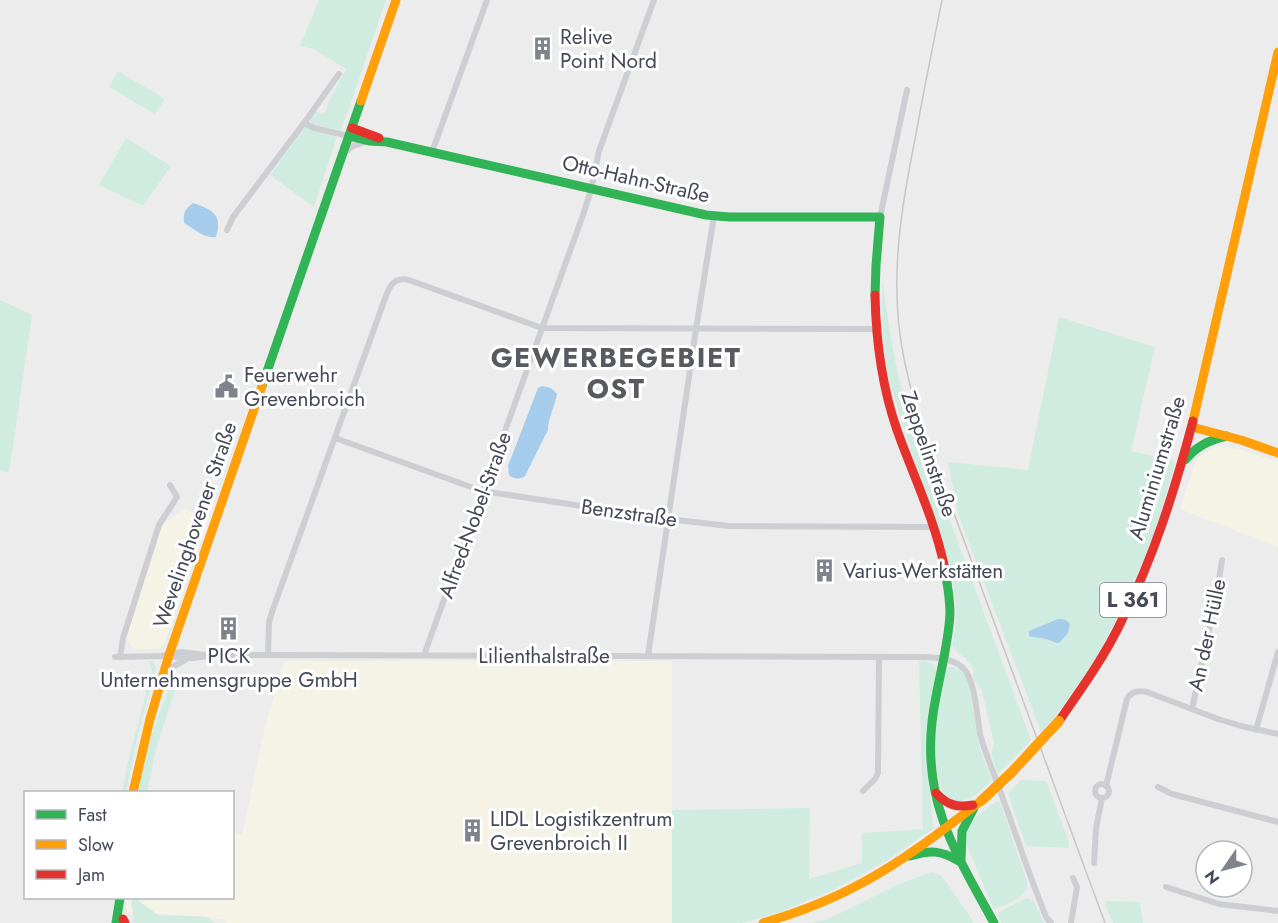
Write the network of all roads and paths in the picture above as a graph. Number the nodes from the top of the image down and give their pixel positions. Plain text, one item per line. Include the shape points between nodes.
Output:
1 (396, 0) edge
2 (487, 0) edge
3 (654, 0) edge
4 (1278, 52) edge
5 (339, 74) dead end
6 (907, 90) dead end
7 (304, 123) junction
8 (350, 132) junction
9 (369, 141) junction
10 (387, 142) junction
11 (432, 152) junction
12 (343, 154) junction
13 (591, 190) junction
14 (714, 216) junction
15 (880, 217) junction
16 (227, 230) dead end
17 (542, 328) junction
18 (696, 329) junction
19 (876, 329) junction
20 (1192, 427) junction
21 (1227, 436) junction
22 (335, 438) junction
23 (1278, 453) edge
24 (1181, 465) junction
25 (170, 485) dead end
26 (482, 491) junction
27 (668, 519) junction
28 (933, 527) junction
29 (1222, 560) dead end
30 (1278, 652) edge
31 (170, 655) junction
32 (268, 655) junction
33 (424, 655) junction
34 (209, 656) junction
35 (648, 656) junction
36 (879, 657) junction
37 (188, 659) junction
38 (944, 660) junction
39 (164, 671) junction
40 (1192, 710) junction
41 (1256, 730) junction
42 (1278, 734) edge
43 (1158, 787) dead end
44 (133, 791) edge
45 (863, 791) dead end
46 (936, 793) junction
47 (978, 803) junction
48 (1278, 822) edge
49 (945, 829) junction
50 (903, 858) junction
51 (961, 862) junction
52 (1094, 863) dead end
53 (1073, 878) dead end
54 (1166, 887) dead end
55 (121, 899) edge
56 (1278, 911) edge
57 (122, 922) edge
58 (763, 923) edge
59 (994, 923) edge
60 (1051, 923) edge
61 (1071, 923) edge

1 - 8 street, Wevelinghovener Straße
2 - 11 street
3 - 13 street, Alfred-Nobel-Straße via 599,151
4 - 20 street, Aluminiumstraße / L 361
5 - 7 street
6 - 15 street, Zeppelinstraße
7 - 8 street
7 - 16 street
8 - 9 street, Otto-Hahn-Straße
8 - 10 street, Otto-Hahn-Straße
8 - 12 street, Wevelinghovener Straße
9 - 10 street, Otto-Hahn-Straße
9 - 12 street, Otto-Hahn-Straße
10 - 11 street, Otto-Hahn-Straße
11 - 13 street, Otto-Hahn-Straße
12 - 31 street, Wevelinghovener Straße
13 - 14 street, Otto-Hahn-Straße
13 - 17 street, Alfred-Nobel-Straße
14 - 15 street, Otto-Hahn-Straße
14 - 18 street
15 - 19 street, Zeppelinstraße
17 - 18 street
17 - 22 street via 409,280 396,280 387,293
17 - 26 street, Alfred-Nobel-Straße
18 - 19 street
18 - 27 street
19 - 28 street, Zeppelinstraße via 890,406
20 - 21 street
20 - 24 street, Aluminiumstraße / L 361
21 - 23 street
21 - 24 street via 1200,444
22 - 26 street, Benzstraße
22 - 32 street via 273,609
24 - 47 street, Aluminiumstraße / L 361, bridge via 1159,536 1127,611 1095,670 1059,721
25 - 31 street, Lilienthalstraße via 177,497 159,525 118,657
26 - 27 street, Benzstraße
26 - 33 street, Alfred-Nobel-Straße
27 - 28 street, Benzstraße via 747,527
27 - 35 street
28 - 38 street, Zeppelinstraße via 950,591
29 - 40 street, An der Hülle
30 - 41 street
31 - 34 street, Lilienthalstraße via 187,652
31 - 37 street, Lilienthalstraße
31 - 39 street, Wevelinghovener Straße
32 - 33 street, Lilienthalstraße
32 - 34 street, Lilienthalstraße
33 - 35 street, Lilienthalstraße
34 - 37 street, Lilienthalstraße
35 - 36 street, Lilienthalstraße
36 - 38 street, Lilienthalstraße
36 - 45 street via 878,773
37 - 39 street, Lilienthalstraße
38 - 46 street, Zeppelinstraße via 931,734
38 - 60 street via 961,666 969,676 988,760
39 - 44 street, Wevelinghovener Straße
40 - 41 street
40 - 52 street via 1143,691 1130,694 1106,786 1100,785 1096,790 1102,798
41 - 42 street
43 - 48 street
46 - 47 street via 955,807
46 - 49 street, Zeppelinstraße
47 - 49 street, Aluminiumstraße / L 361
47 - 51 street via 963,829
49 - 50 street, L 361
49 - 51 street, Zeppelinstraße
50 - 51 street via 940,851
50 - 58 street, L 361 via 844,892
51 - 59 street, Zeppelinstraße
53 - 61 street via 1077,887
54 - 56 street via 1219,904
55 - 57 street

